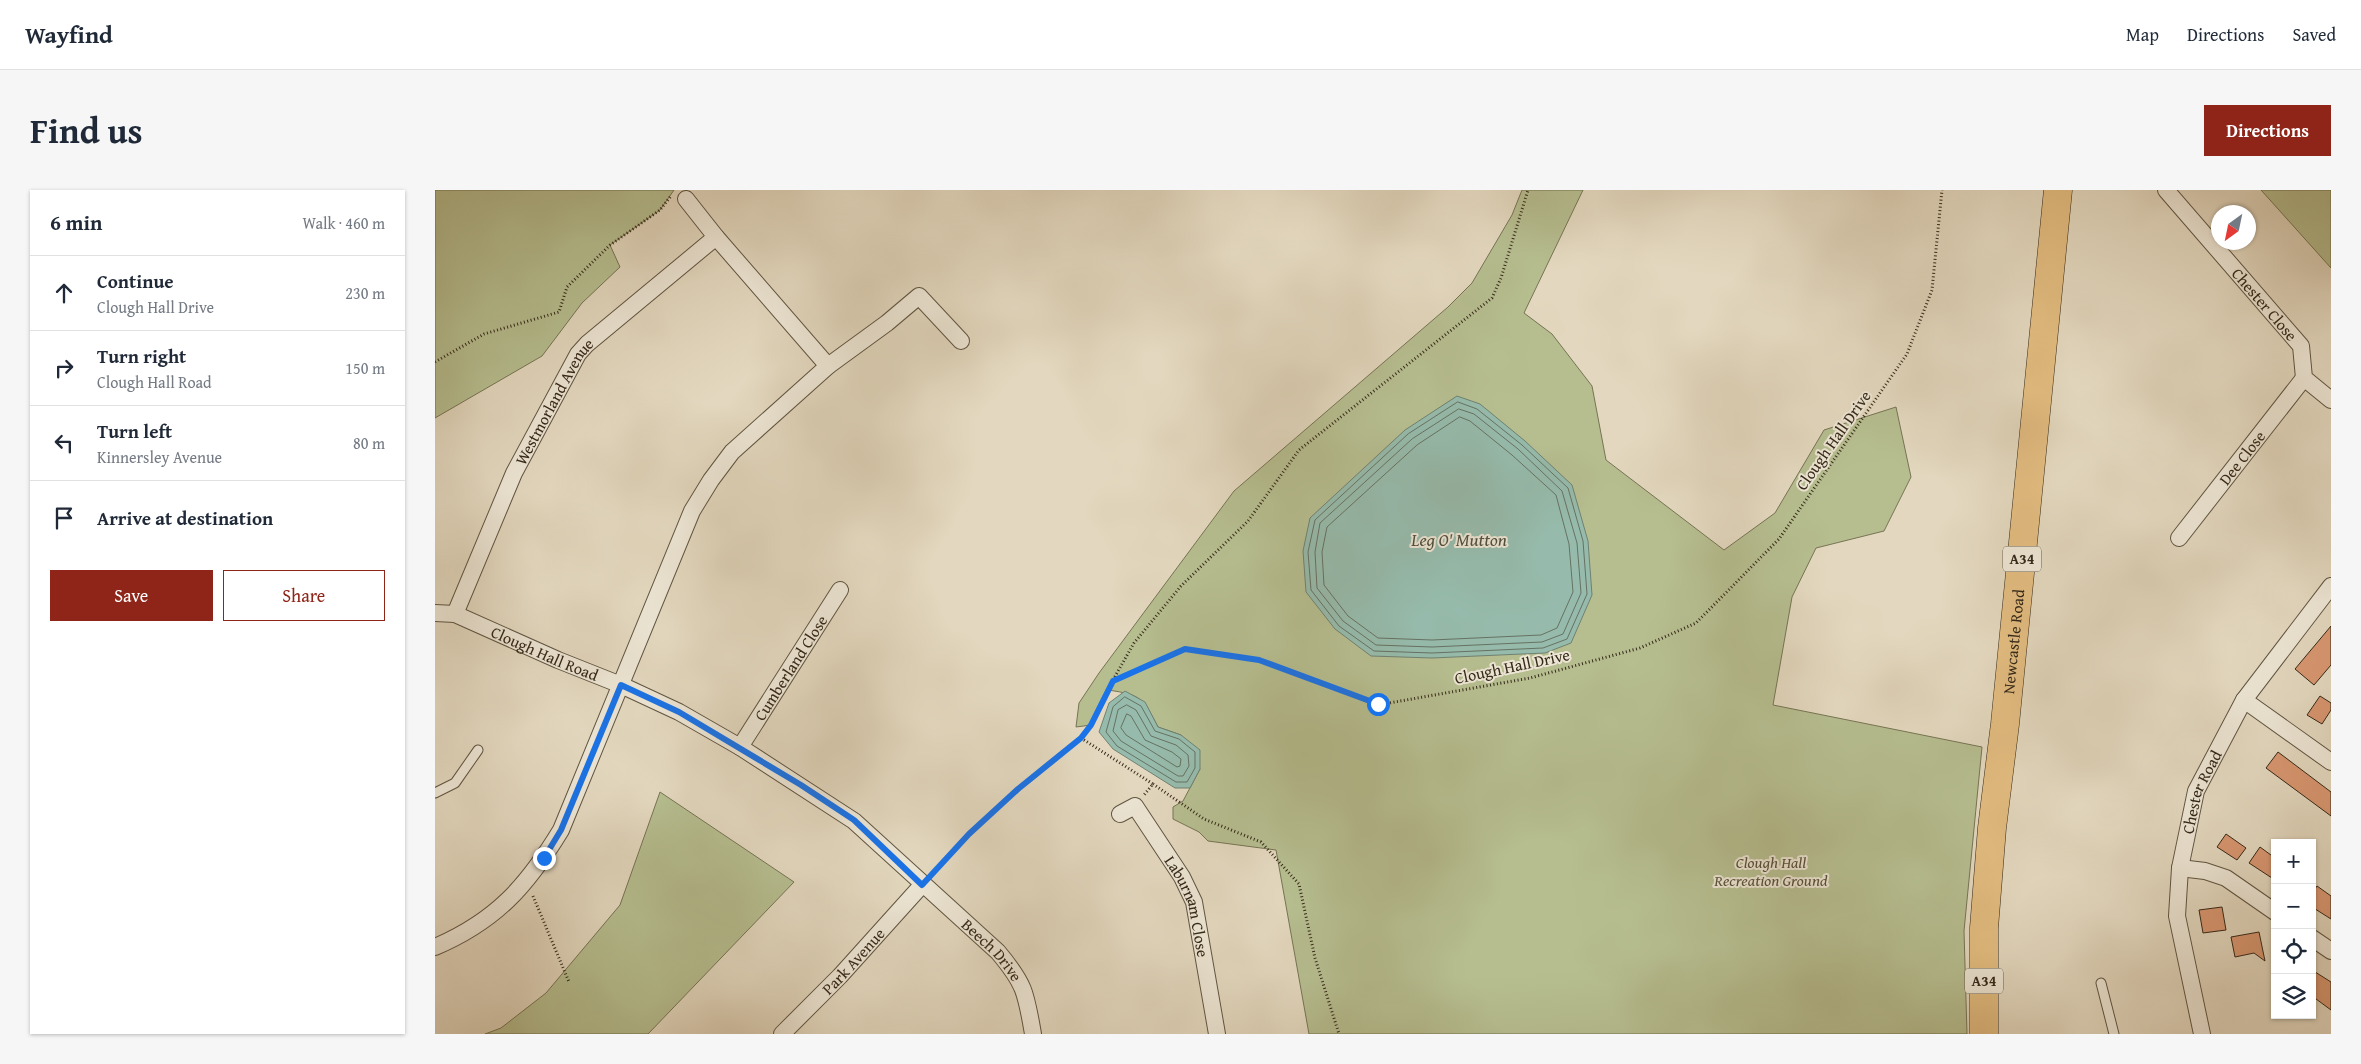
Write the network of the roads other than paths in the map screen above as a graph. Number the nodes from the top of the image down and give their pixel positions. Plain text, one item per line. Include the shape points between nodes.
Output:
1 (2058, 190) edge
2 (2166, 190) edge
3 (681, 195) edge
4 (716, 237) junction
5 (961, 341) dead end
6 (828, 366) junction
7 (2304, 378) junction
8 (2331, 400) edge
9 (2179, 538) dead end
10 (2331, 586) edge
11 (840, 590) dead end
12 (435, 613) edge
13 (455, 614) junction
14 (621, 685) junction
15 (2244, 700) junction
16 (741, 747) junction
17 (478, 750) dead end
18 (2331, 762) edge
19 (435, 793) edge
20 (1127, 810) road end
21 (2180, 868) junction
22 (922, 885) junction
23 (2271, 909) edge
24 (2316, 941) edge
25 (435, 947) edge
26 (2331, 951) edge
27 (2101, 983) dead end
28 (782, 1034) edge
29 (1033, 1034) edge
30 (1217, 1034) edge
31 (1984, 1034) edge
32 (2114, 1034) edge
33 (2202, 1034) edge

1 - 31 highway, Newcastle Road / A34 via 2005,724 1991,828 1984,928
2 - 7 street, Chester Close via 2301,346
3 - 4 street
4 - 6 street
4 - 13 street, Westmorland Avenue via 578,354 514,474
5 - 6 street via 919,296
6 - 14 street via 733,452 711,480 693,511
7 - 8 street
7 - 9 street, Dee Close
10 - 15 street, Chester Road
11 - 16 street, Cumberland Close
12 - 13 street, Clough Hall Road
13 - 14 street, Clough Hall Road
14 - 16 street, Clough Hall Road via 679,712
14 - 25 street via 561,830 527,882 488,917
15 - 18 street
15 - 21 street, Chester Road via 2196,791
16 - 22 street, Clough Hall Road via 854,820
17 - 19 lane via 455,783
20 - 30 street, Laburnam Close via 1182,877 1194,902
21 - 23 street via 2226,878
21 - 33 street, Chester Road via 2177,916
22 - 28 street, Park Avenue via 840,976
22 - 29 street, Beech Drive via 997,952 1016,974 1025,991
24 - 26 street
27 - 32 lane

